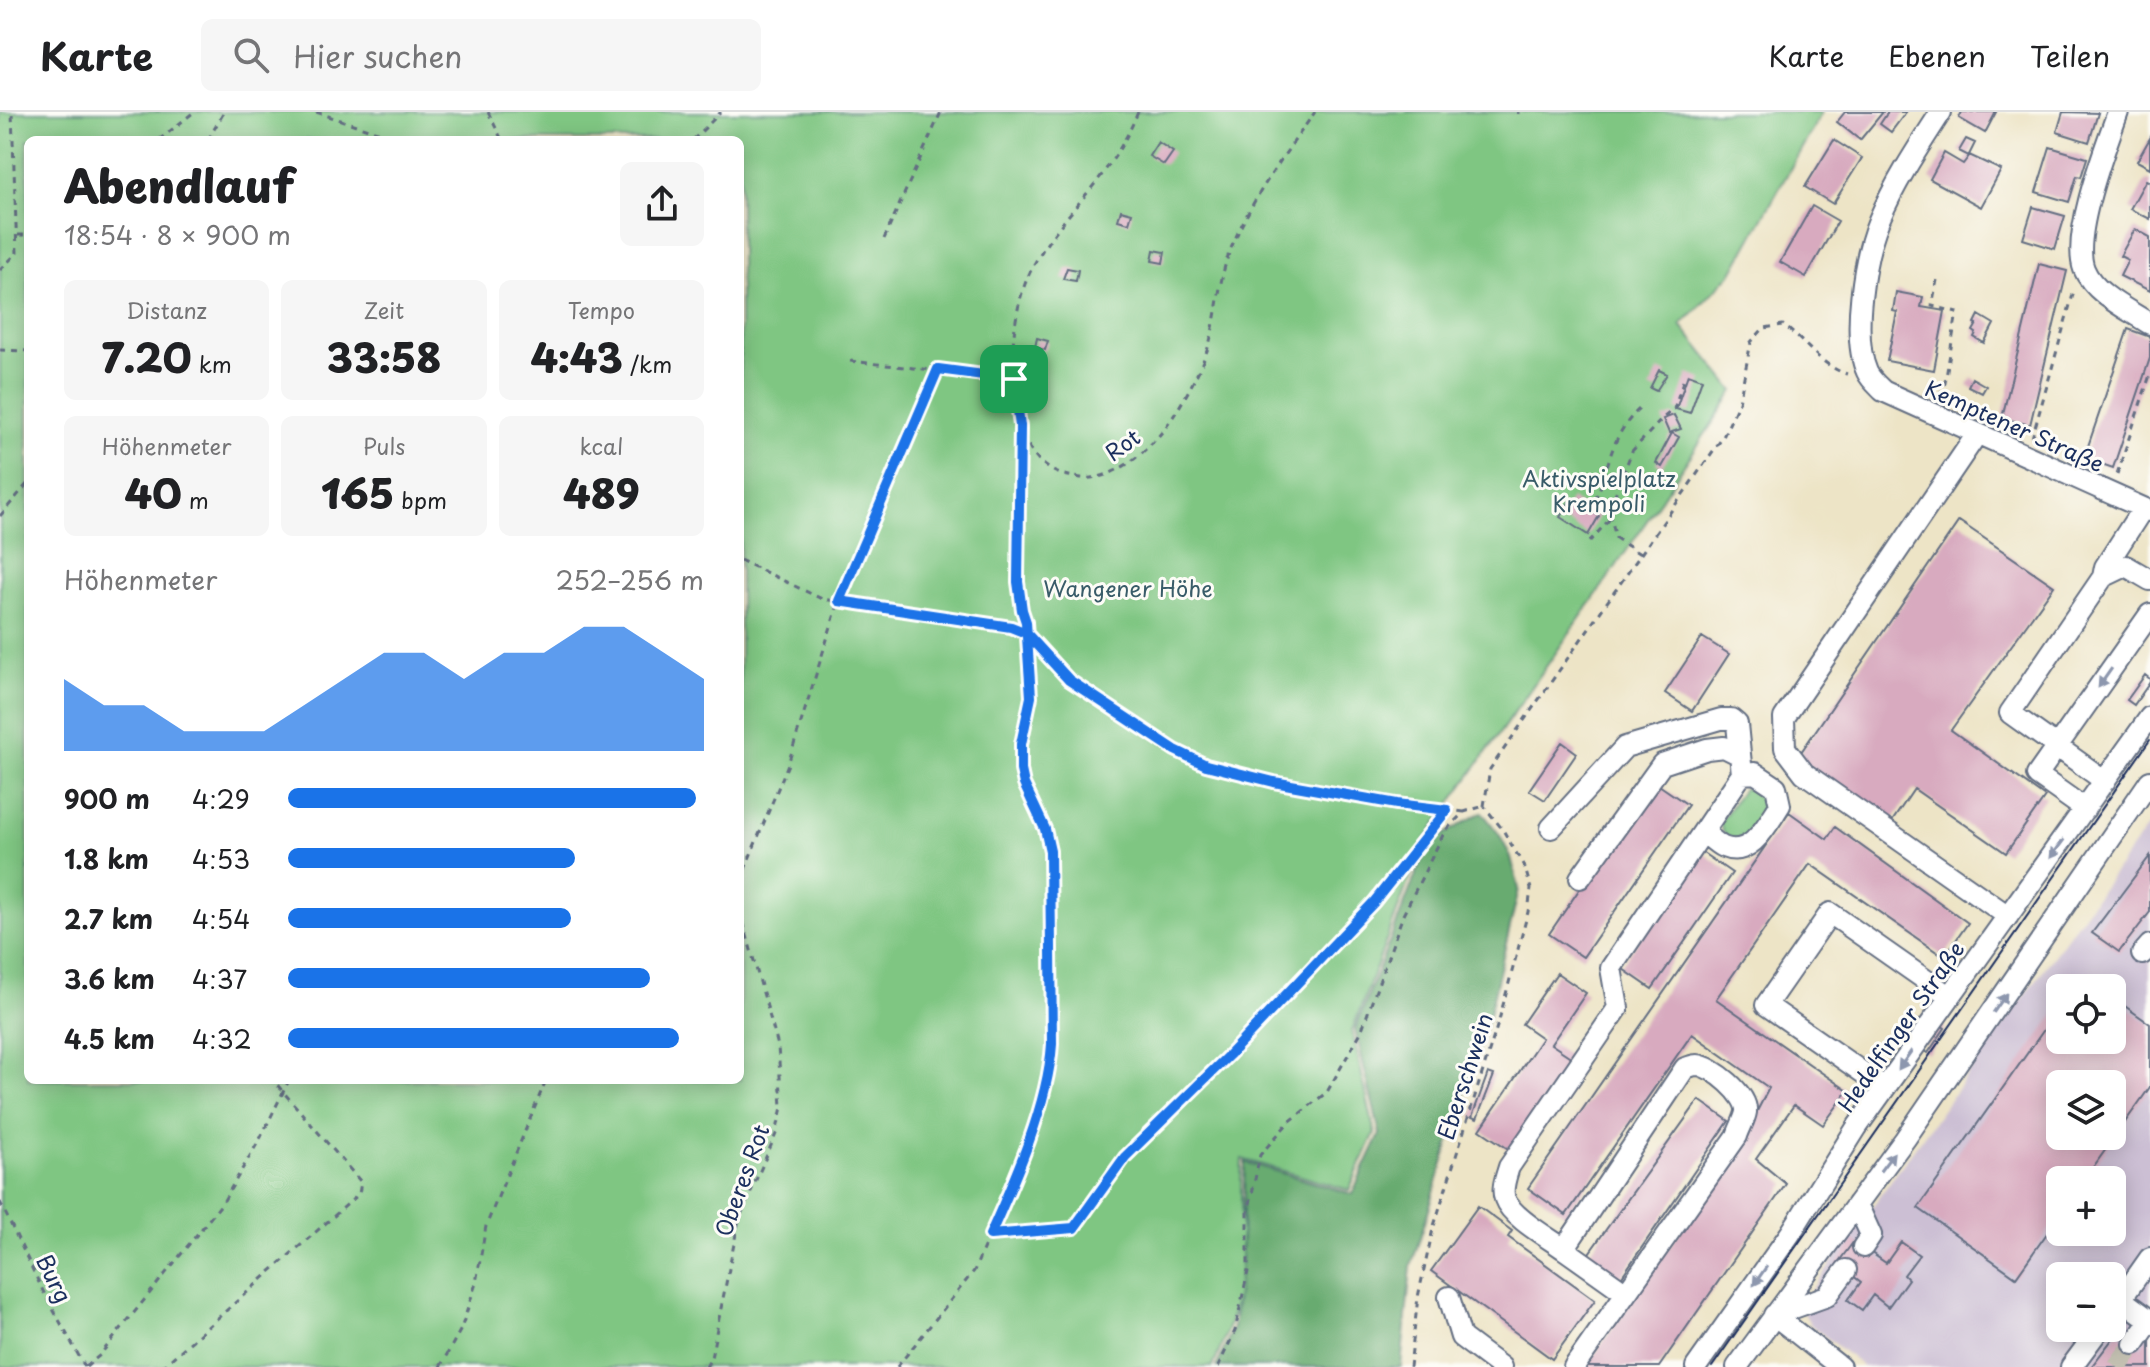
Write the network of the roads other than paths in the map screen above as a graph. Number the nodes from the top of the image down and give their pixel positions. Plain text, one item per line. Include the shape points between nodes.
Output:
1 (1941, 112) edge
2 (2118, 112) edge
3 (2150, 324) edge
4 (1977, 434) junction
5 (2147, 510) edge
6 (2103, 577) junction
7 (2150, 580) edge
8 (2150, 614) edge
9 (2150, 717) edge
10 (1741, 764) junction
11 (2105, 781) junction
12 (2150, 781) edge
13 (2085, 809) junction
14 (1551, 828) dead end
15 (1703, 832) junction
16 (1580, 878) dead end
17 (2008, 916) junction
18 (1950, 997) junction
19 (1885, 1088) junction
20 (1857, 1204) junction
21 (1863, 1247) dead end
22 (1564, 1249) junction
23 (2150, 1258) edge
24 (1846, 1270) dead end
25 (2126, 1292) edge
26 (1626, 1293) junction
27 (1449, 1297) dead end
28 (2126, 1309) edge
29 (1774, 1315) junction
30 (2150, 1321) edge
31 (2090, 1342) edge
32 (2134, 1344) tunnel mouth
33 (1501, 1367) edge
34 (1574, 1367) edge
35 (1696, 1367) edge
36 (1737, 1367) edge
37 (1840, 1367) edge
38 (2071, 1367) edge

1 - 4 street, Kemptener Straße via 1878,221 1858,332 1867,374 1883,391
2 - 3 street via 2085,219 2080,243 2084,270 2103,293
4 - 5 street, Kemptener Straße
4 - 17 street via 1784,718 1785,748 1804,773
5 - 6 street
6 - 7 street via 2126,566
6 - 11 street via 2010,713
8 -> 13 street via 2037,775
9 - 11 street, Hedelfinger Straße
10 - 14 street via 1737,724 1731,719 1625,747
10 - 15 street
10 - 15 street via 1776,787 1780,805 1756,841 1739,848 1725,848
10 - 16 street via 1724,747 1662,764
11 - 13 street, Hedelfinger Straße
20 -> 12 street
13 -> 17 street, Hedelfinger Straße
15 - 22 street via 1611,968 1618,1008 1509,1167 1505,1199 1514,1213
17 - 18 street, Hedelfinger Straße
18 -> 19 street, Hedelfinger Straße
18 - 19 street via 1830,913 1766,1005
19 -> 35 street, Hedelfinger Straße
20 - 21 street via 1871,1235
20 - 29 street
22 - 26 street
22 - 26 street via 1685,1068 1705,1068 1736,1088 1747,1110 1737,1136
23 - 25 street
24 - 29 street via 1827,1296
26 - 34 street
27 - 33 street via 1461,1337
28 - 30 street
29 - 36 street
29 - 37 street
30 - 32 street
31 - 38 street

